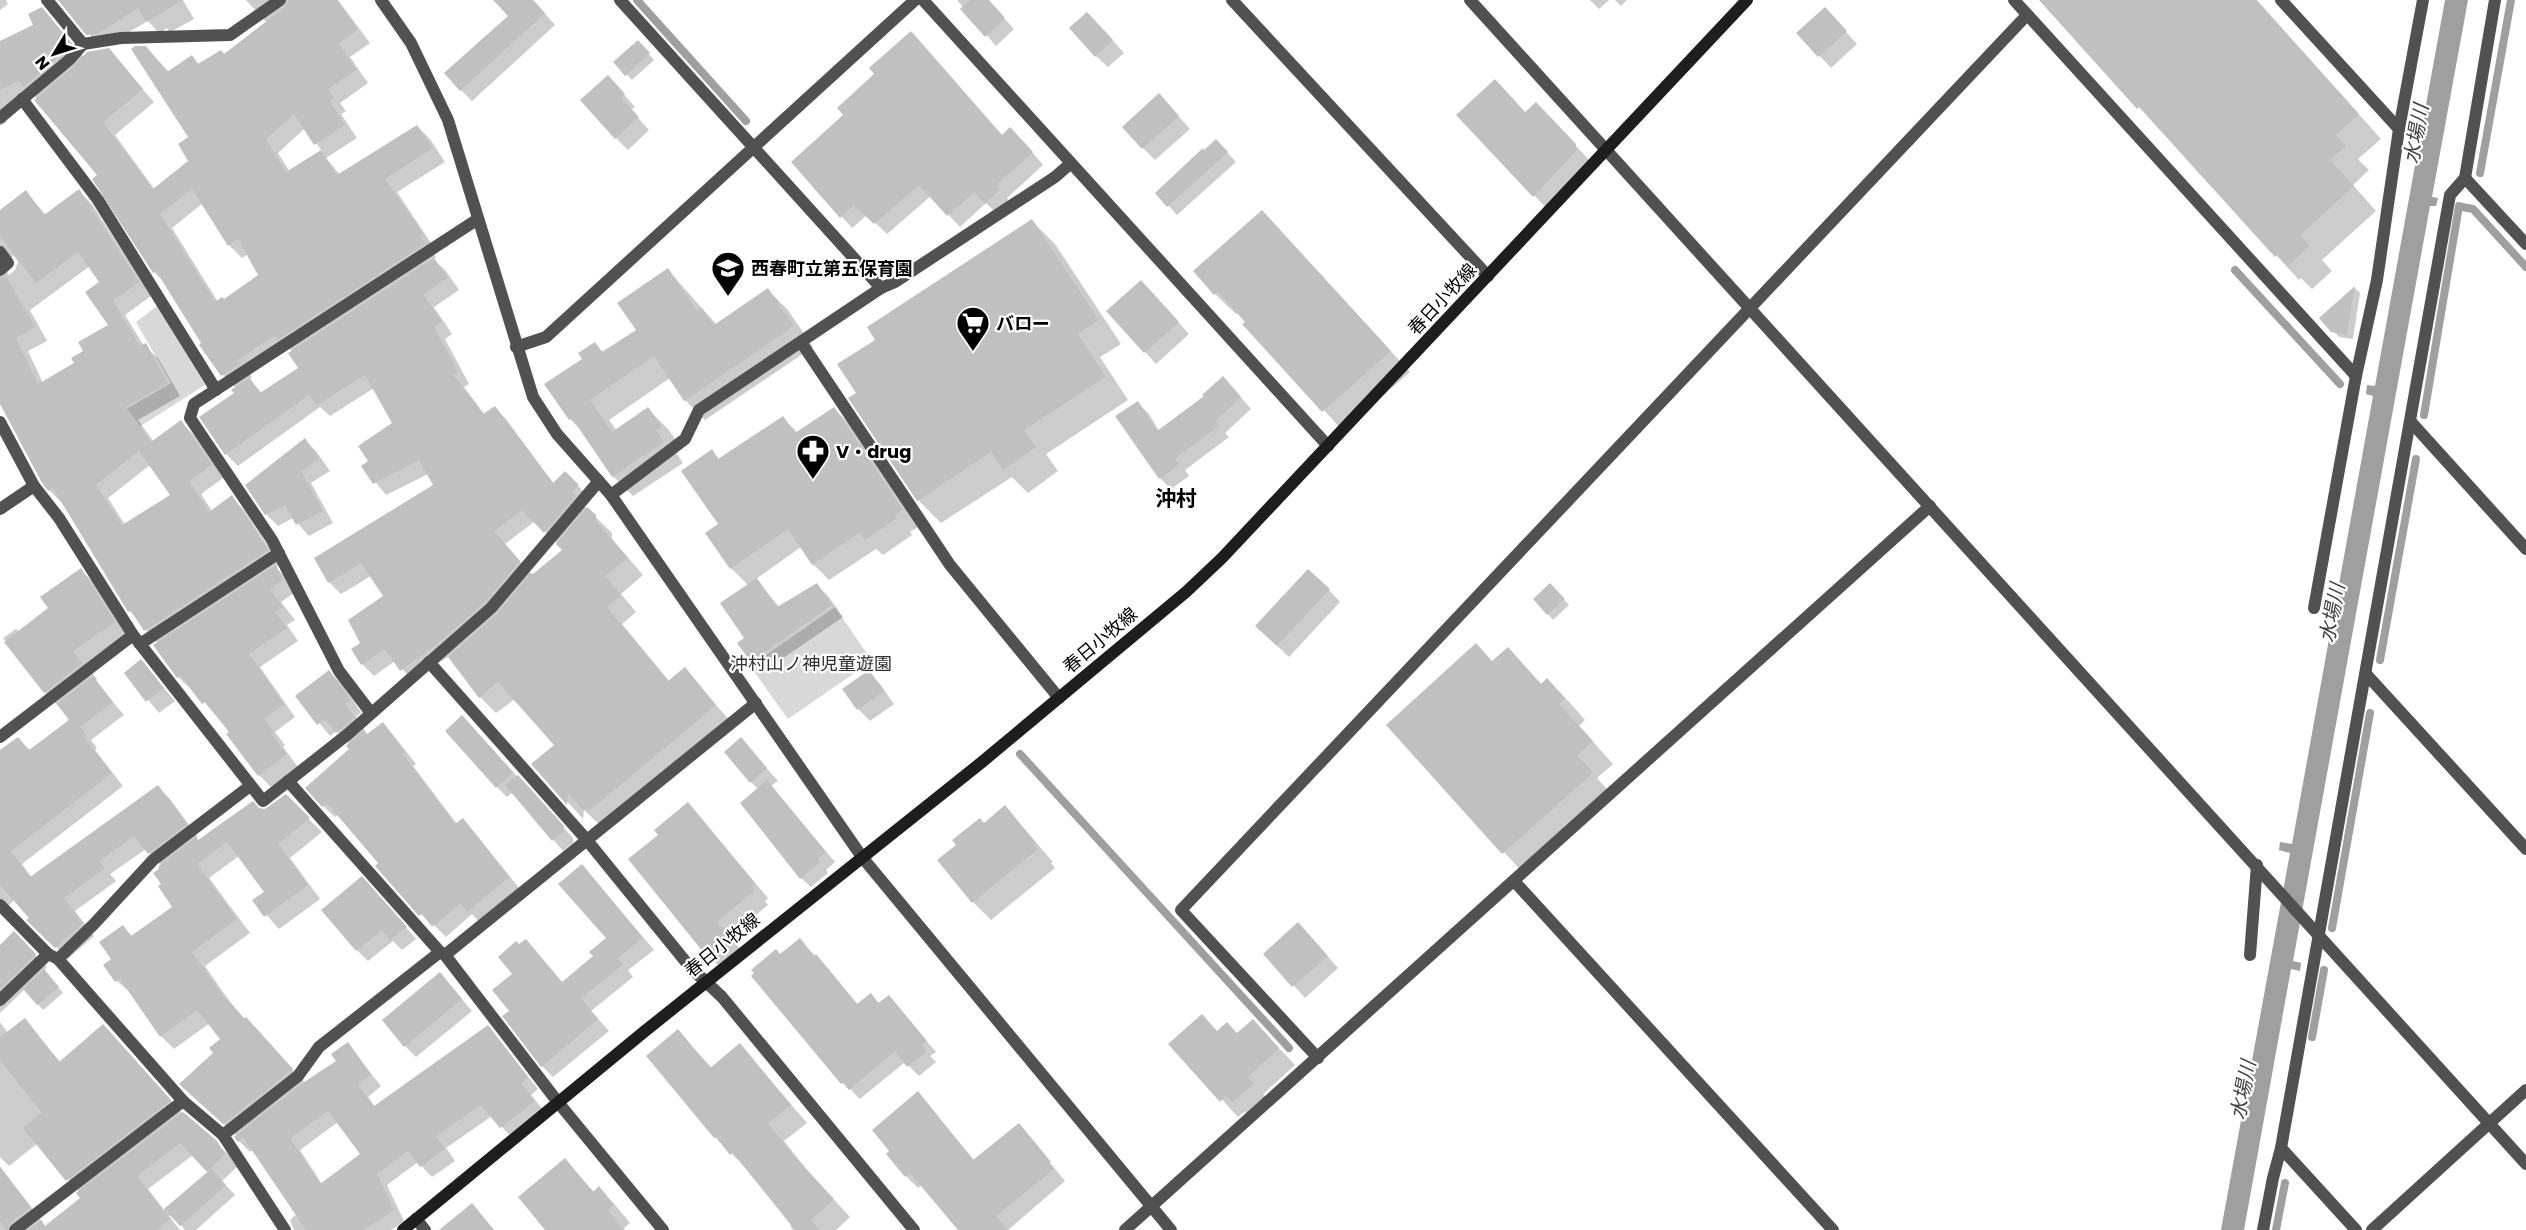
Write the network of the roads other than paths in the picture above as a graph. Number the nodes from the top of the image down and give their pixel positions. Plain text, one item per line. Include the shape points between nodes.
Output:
1 (47, 0) edge
2 (280, 0) edge
3 (381, 0) edge
4 (620, 0) edge
5 (915, 0) edge
6 (922, 0) edge
7 (1232, 0) edge
8 (1470, 0) edge
9 (1747, 0) edge
10 (2014, 0) edge
11 (2281, 0) edge
12 (2423, 0) edge
13 (2495, 0) edge
14 (2027, 15) junction
15 (83, 44) junction
16 (22, 99) junction
17 (0, 118) edge
18 (2399, 129) junction
19 (753, 146) junction
20 (1606, 150) junction
21 (1070, 164) junction
22 (2465, 178) junction
23 (478, 219) junction
24 (2526, 244) edge
25 (0, 252) edge
26 (0, 270) edge
27 (1488, 276) junction
28 (881, 288) junction
29 (1750, 309) junction
30 (801, 342) junction
31 (516, 347) junction
32 (2356, 376) junction
33 (216, 390) junction
34 (0, 422) edge
35 (2411, 422) junction
36 (1328, 446) junction
37 (599, 481) junction
38 (34, 486) junction
39 (611, 495) junction
40 (1930, 506) junction
41 (0, 509) edge
42 (2526, 549) edge
43 (279, 553) junction
44 (2314, 608) dead end
45 (136, 640) junction
46 (429, 662) junction
47 (2366, 674) junction
48 (1059, 698) junction
49 (756, 703) junction
50 (371, 713) junction
51 (1, 733) edge
52 (288, 781) junction
53 (250, 786) junction
54 (586, 839) junction
55 (2526, 849) edge
56 (862, 857) junction
57 (2260, 868) junction
58 (1514, 881) junction
59 (0, 905) edge
60 (2320, 937) junction
61 (442, 953) junction
62 (2250, 955) dead end
63 (53, 957) junction
64 (705, 982) junction
65 (0, 1000) edge
66 (1318, 1058) junction
67 (2526, 1090) edge
68 (183, 1101) junction
69 (557, 1101) junction
70 (2489, 1123) junction
71 (223, 1135) junction
72 (2281, 1148) junction
73 (2526, 1164) edge
74 (1153, 1207) junction
75 (416, 1219) junction
76 (15, 1230) edge
77 (285, 1230) edge
78 (403, 1230) edge
79 (425, 1230) edge
80 (663, 1230) edge
81 (914, 1230) edge
82 (1125, 1230) edge
83 (1171, 1230) edge
84 (1833, 1230) edge
85 (2263, 1230) edge
86 (2356, 1230) edge
87 (2372, 1230) edge

1 - 15 street
2 - 15 street via 231,35 122,38
3 - 23 street via 411,43 448,120
4 - 19 street
5 - 19 street
6 - 21 street
7 - 27 street
8 - 20 street
9 - 20 main road, 春日小牧線
10 - 14 street
11 - 18 street
12 - 18 street
13 - 22 street
14 - 29 street
14 - 32 street
15 - 16 street
16 - 17 street
16 - 33 street via 98,200
18 - 32 street via 2377,280
19 - 28 street
19 - 31 street via 546,337
20 - 27 main road, 春日小牧線
20 - 29 street
21 - 28 street
21 - 36 street
22 - 24 street
22 - 35 street via 2450,195
23 - 31 street
23 - 33 street
25 - 26 street via 8,263
27 - 36 main road, 春日小牧線
28 - 30 street
29 - 40 street
29 - 66 street via 1182,910
30 - 39 street via 699,410 685,439
30 - 48 street via 950,565
31 - 37 street via 532,397 557,434
32 - 44 street
33 - 43 street via 194,404 189,418
34 - 38 street
35 - 42 street
35 - 47 street
36 - 48 main road, 春日小牧線 via 1186,592
37 - 39 street
37 - 46 street via 491,608
38 - 41 street
38 - 45 street
39 - 49 street
40 - 57 street
40 - 58 street
43 - 45 street
43 - 50 street via 339,671
45 - 51 street
45 - 53 street
46 - 50 street
46 - 54 street
47 - 55 street
47 - 60 street
48 - 56 main road, 春日小牧線
49 - 54 street
49 - 56 street
50 - 52 street
52 - 53 street via 263,801
52 - 61 street
53 - 63 street via 153,860 94,924
54 - 61 street
54 - 64 street
56 - 64 main road, 春日小牧線
56 - 74 street
57 - 60 street
57 - 62 street
58 - 66 street
58 - 84 street
59 - 63 street
60 - 70 street
60 - 72 street
61 - 69 street
61 - 71 street via 320,1047 298,1077
63 - 65 street
63 - 68 street
64 - 69 main road, 春日小牧線
64 - 81 street via 722,997
66 - 74 street
67 - 70 street
68 - 71 street
68 - 76 street
69 - 75 main road, 春日小牧線
69 - 80 street
70 - 73 street
70 - 87 street
71 - 77 street
72 - 85 street
72 - 86 street
74 - 82 street
74 - 83 street
75 - 78 main road, 春日小牧線
75 - 79 street

